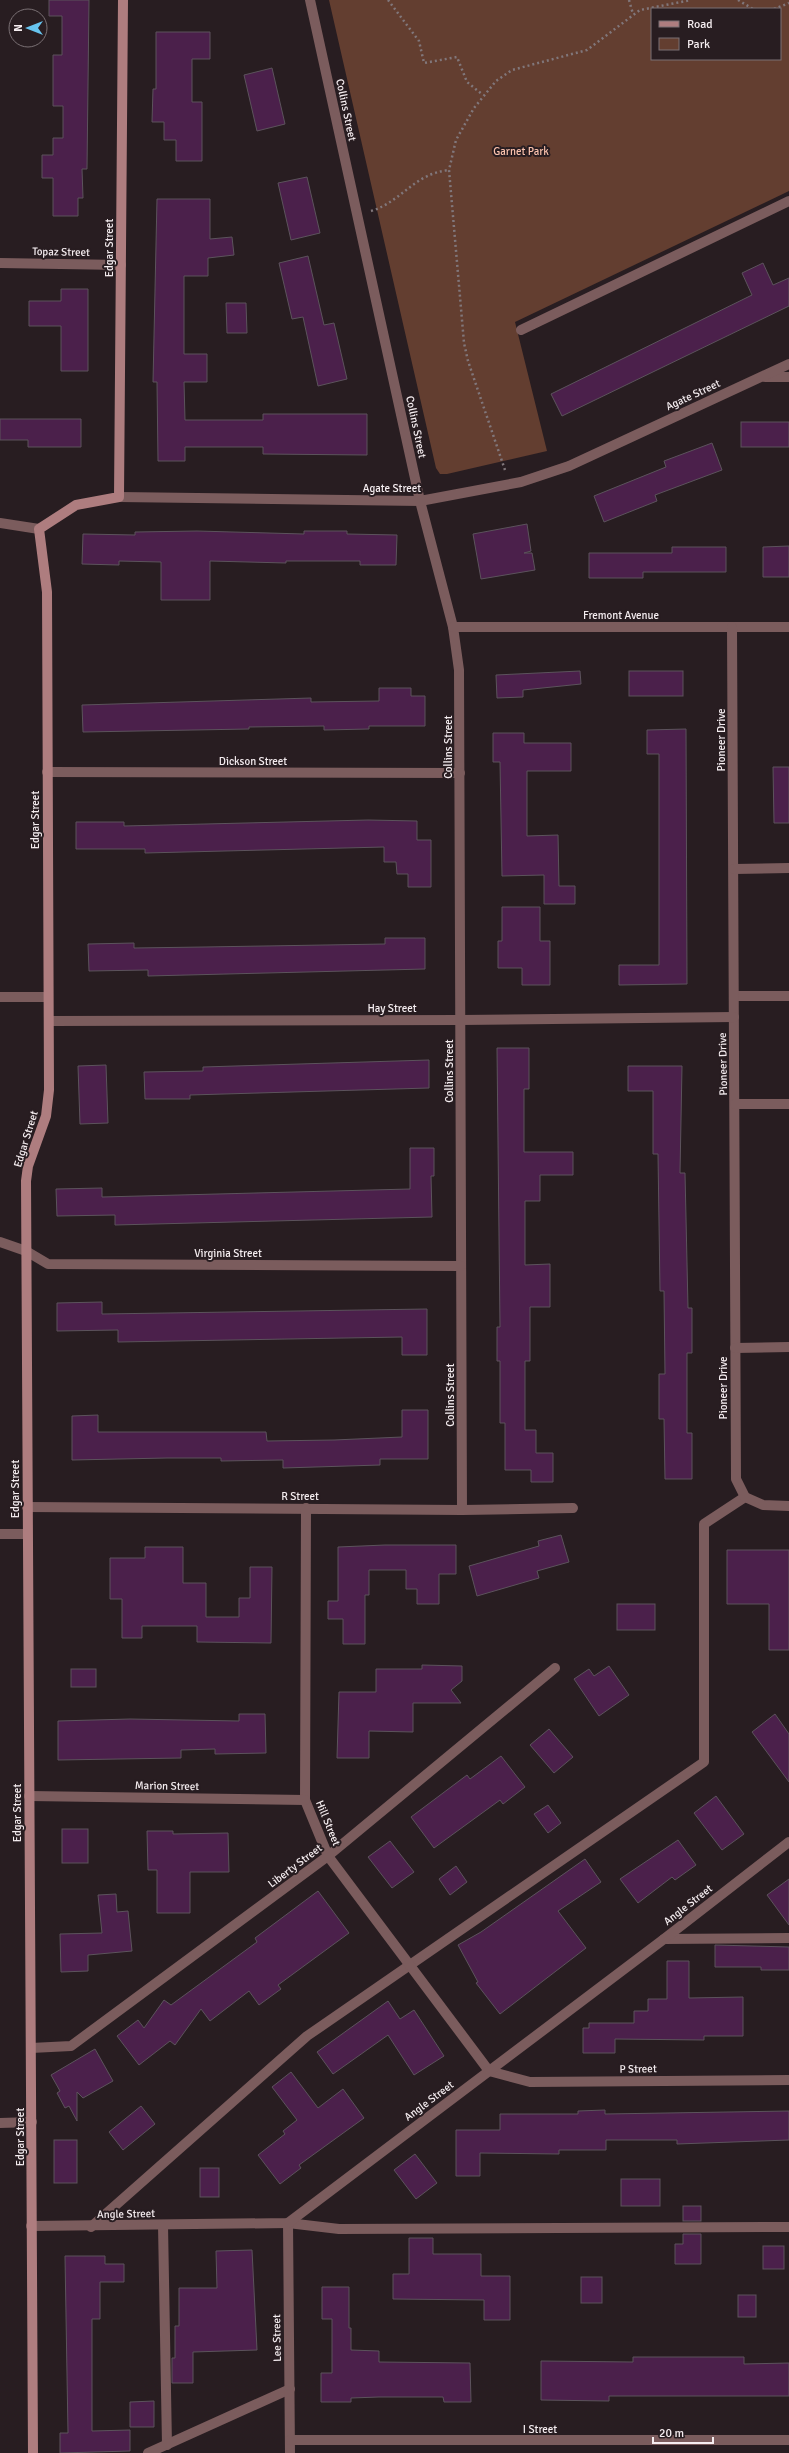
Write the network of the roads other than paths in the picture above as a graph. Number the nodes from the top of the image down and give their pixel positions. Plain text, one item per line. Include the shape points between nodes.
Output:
1 (123, 0) edge
2 (310, 0) edge
3 (789, 201) edge
4 (0, 263) edge
5 (121, 265) junction
6 (521, 330) dead end
7 (789, 364) edge
8 (762, 377) junction
9 (789, 377) edge
10 (119, 497) junction
11 (420, 501) junction
12 (0, 523) edge
13 (40, 528) junction
14 (453, 627) junction
15 (732, 627) junction
16 (789, 627) edge
17 (47, 772) junction
18 (460, 773) junction
19 (789, 868) edge
20 (734, 869) junction
21 (734, 996) junction
22 (789, 996) edge
23 (0, 997) edge
24 (48, 997) junction
25 (734, 1016) junction
26 (461, 1020) junction
27 (49, 1021) junction
28 (736, 1104) junction
29 (789, 1104) edge
30 (0, 1242) edge
31 (26, 1251) junction
32 (461, 1266) junction
33 (789, 1347) edge
34 (735, 1348) junction
35 (745, 1498) junction
36 (789, 1506) edge
37 (27, 1507) junction
38 (306, 1508) junction
39 (573, 1508) dead end
40 (462, 1510) junction
41 (0, 1534) edge
42 (27, 1534) junction
43 (555, 1668) dead end
44 (29, 1796) junction
45 (305, 1800) junction
46 (789, 1842) edge
47 (328, 1856) junction
48 (789, 1938) edge
49 (664, 1939) junction
50 (409, 1965) junction
51 (31, 2048) junction
52 (489, 2071) junction
53 (789, 2080) edge
54 (32, 2122) junction
55 (0, 2123) edge
56 (288, 2223) junction
57 (163, 2225) junction
58 (31, 2226) junction
59 (91, 2227) junction
60 (789, 2227) edge
61 (290, 2389) junction
62 (290, 2440) junction
63 (789, 2440) edge
64 (167, 2445) junction
65 (32, 2453) edge
66 (148, 2453) edge
67 (290, 2453) edge

1 - 5 street, Edgar Street
2 - 11 street, Collins Street
3 - 6 street
4 - 5 street, Topaz Street
5 - 10 street, Edgar Street
7 - 8 street, Agate Street
8 - 9 street
8 - 11 street, Agate Street via 569,466 509,484
10 - 11 street, Agate Street
10 - 13 street, Agate Street via 76,505
11 - 14 street, Collins Street
12 - 13 street
13 - 17 street, Edgar Street via 47,592
14 - 15 street, Fremont Avenue
14 - 18 street, Collins Street via 459,670
15 - 16 street, Fremont Avenue
15 - 20 street, Pioneer Drive
17 - 18 street, Dickson Street
17 - 24 street, Edgar Street
18 - 26 street, Collins Street
19 - 20 street
20 - 21 street, Pioneer Drive
21 - 22 street
21 - 25 street, Pioneer Drive
23 - 24 street
24 - 27 street, Edgar Street
25 - 26 street, Hay Street
25 - 28 street, Pioneer Drive
26 - 27 street, Hay Street
26 - 32 street, Collins Street
27 - 31 street, Edgar Street via 49,1090 46,1116 28,1166
28 - 29 street
28 - 34 street, Pioneer Drive
30 - 31 street, Virginia Street
31 - 32 street, Virginia Street via 48,1264
31 - 37 street, Edgar Street
32 - 40 street, Collins Street
33 - 34 street
34 - 35 street, Pioneer Drive via 736,1479
35 - 36 street via 763,1505
35 - 50 street via 704,1524 704,1762
37 - 38 street, R Street
37 - 42 street, Edgar Street
38 - 40 street, R Street
38 - 45 street, Hill Street
39 - 40 street, R Street
41 - 42 street
42 - 44 street, Edgar Street
43 - 47 street, Liberty Street
44 - 45 street, Marion Street
44 - 51 street, Edgar Street
45 - 47 street, Hill Street
46 - 49 street, Angle Street
47 - 50 street, Hill Street
47 - 51 street, Liberty Street via 71,2046
48 - 49 street
49 - 52 street, Angle Street
50 - 52 street, Hill Street
50 - 59 street via 307,2036
51 - 54 street, Edgar Street
52 - 53 street, P Street via 530,2082
52 - 56 street, Angle Street
54 - 55 street
54 - 58 street, Edgar Street
56 - 57 street, Angle Street
56 - 60 street via 339,2229
56 - 61 street, Lee Street
57 - 59 street, Angle Street
57 - 64 street
58 - 59 street, Angle Street
58 - 65 street, Edgar Street
61 - 62 street, Lee Street
61 - 64 street
62 - 63 street, I Street
62 - 67 street, Lee Street
64 - 66 street

